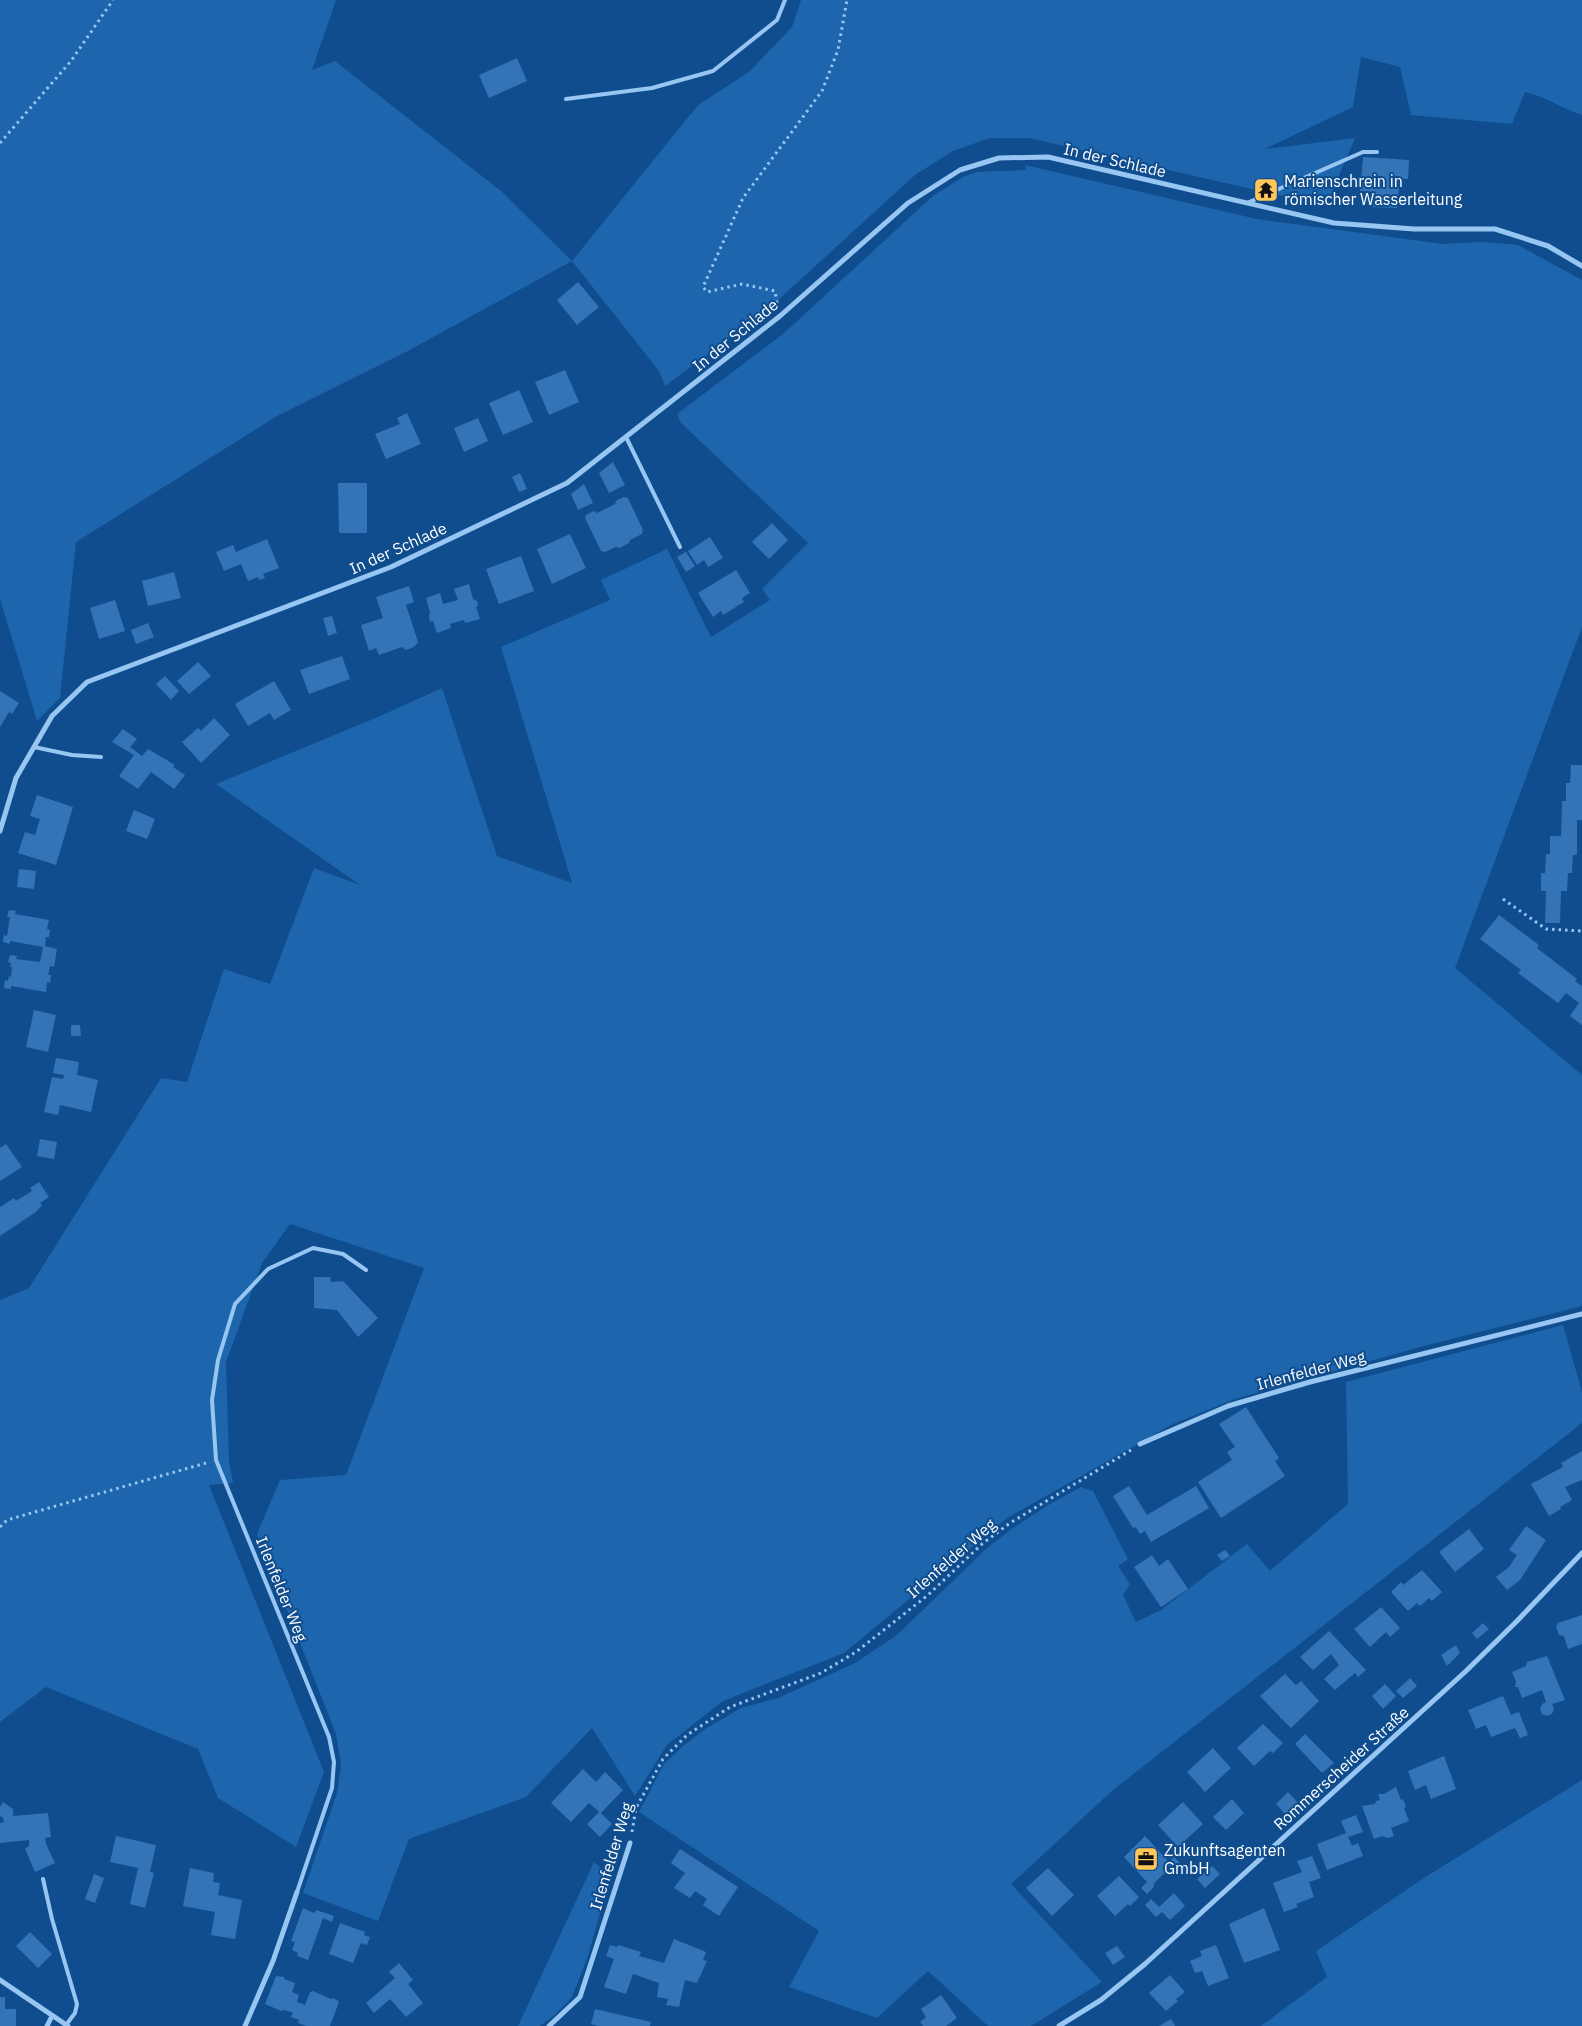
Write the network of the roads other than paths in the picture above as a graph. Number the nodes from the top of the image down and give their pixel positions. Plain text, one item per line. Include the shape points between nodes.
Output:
1 (785, 0) edge
2 (566, 99) dead end
3 (1377, 152) dead end
4 (1247, 203) junction
5 (1582, 266) edge
6 (626, 437) junction
7 (680, 546) dead end
8 (34, 747) junction
9 (101, 757) dead end
10 (0, 831) edge
11 (366, 1270) dead end
12 (1582, 1314) edge
13 (1140, 1444) road end
14 (1582, 1553) edge
15 (630, 1843) road end
16 (43, 1879) dead end
17 (297, 1892) joint
18 (0, 1980) edge
19 (52, 2016) junction
20 (47, 2026) edge
21 (67, 2026) edge
22 (245, 2026) edge
23 (550, 2026) edge
24 (1059, 2026) edge

1 - 2 lane via 777,20 713,71 652,88
3 - 4 lane via 1363,152
4 - 5 street, In der Schlade via 1334,223 1414,229 1495,229 1548,246
4 - 6 street, In der Schlade via 1048,156 999,158 960,170 908,203 780,316
6 - 7 lane
6 - 8 street, In der Schlade via 567,483 391,567 86,682 52,716
8 - 9 lane
8 - 10 street, In der Schlade via 16,778
11 - 17 lane, Irlenfelder Weg via 343,1254 314,1248 268,1269 235,1304 218,1360 212,1400 216,1460 329,1737 334,1762 332,1788
12 - 13 street, Irlenfelder Weg via 1310,1382 1228,1406
14 - 24 street, Rommerscheider Straße via 1466,1671 1145,1964 1101,2000
15 - 23 street, Irlenfelder Weg via 580,1997
16 - 21 lane via 77,2004
17 - 22 street, Irlenfelder Weg via 273,1961
18 - 19 street
19 - 20 street
19 - 21 street

